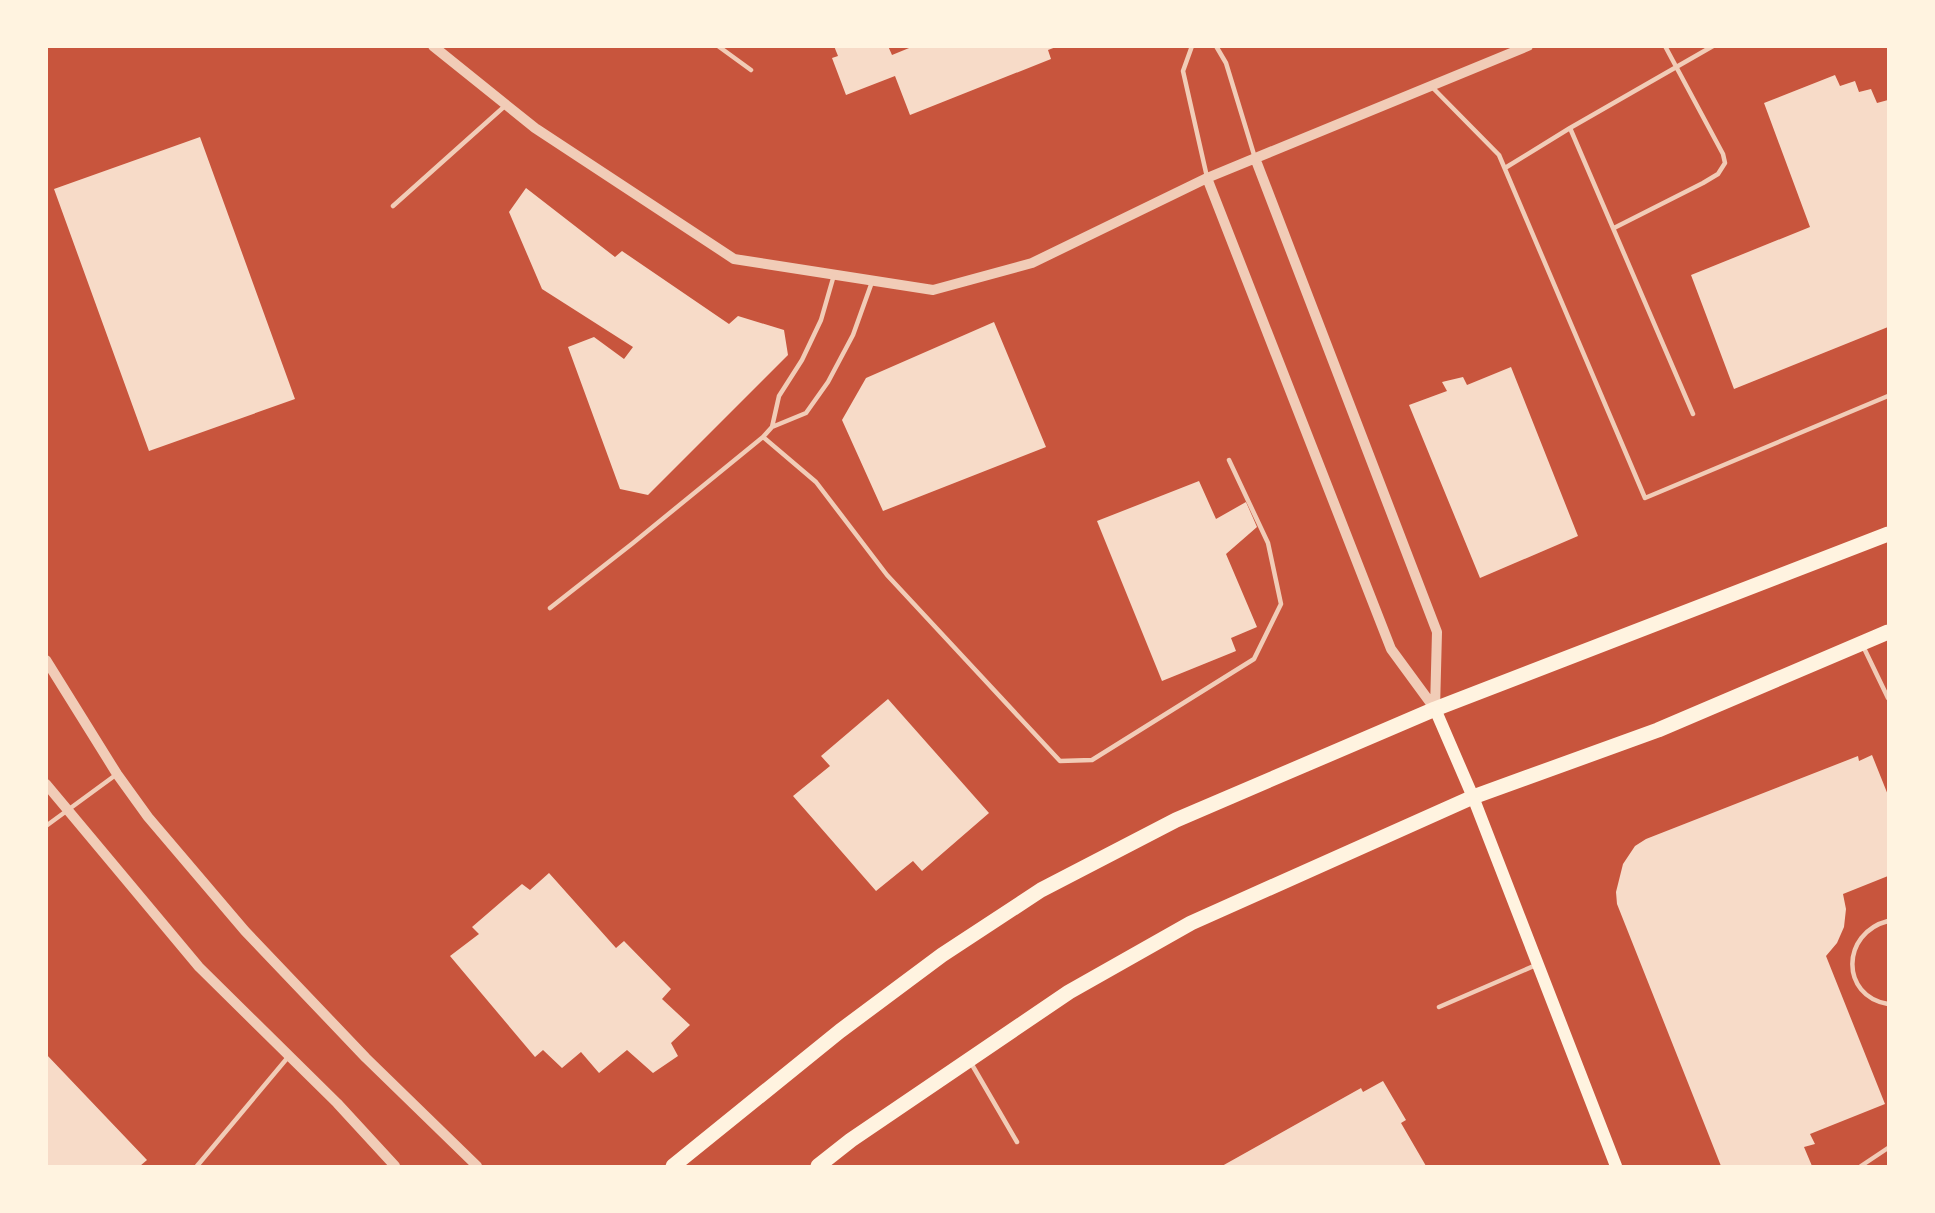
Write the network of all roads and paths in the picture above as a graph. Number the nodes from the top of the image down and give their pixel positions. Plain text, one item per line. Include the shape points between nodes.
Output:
1 (433, 46) edge
2 (718, 46) edge
3 (1192, 46) edge
4 (1216, 46) edge
5 (1528, 46) edge
6 (1665, 46) edge
7 (1713, 46) edge
8 (1677, 67) junction
9 (751, 70) dead end
10 (1431, 86) junction
11 (506, 105) junction
12 (1570, 128) junction
13 (1255, 158) junction
14 (1505, 168) junction
15 (1207, 178) junction
16 (393, 206) dead end
17 (1614, 228) junction
18 (834, 275) junction
19 (872, 281) junction
20 (1888, 396) edge
21 (1693, 414) dead end
22 (772, 427) junction
23 (763, 437) junction
24 (1229, 460) dead end
25 (1888, 534) edge
26 (550, 608) dead end
27 (1888, 632) edge
28 (1862, 644) junction
29 (46, 660) edge
30 (1888, 698) edge
31 (1435, 709) junction
32 (117, 774) junction
33 (46, 784) edge
34 (1473, 797) junction
35 (67, 809) junction
36 (46, 826) edge
37 (1888, 915) edge
38 (1888, 921) edge
39 (1880, 923) junction
40 (1538, 964) junction
41 (1888, 1004) edge
42 (1439, 1008) dead end
43 (289, 1056) junction
44 (969, 1061) junction
45 (1017, 1143) dead end
46 (1888, 1148) edge
47 (197, 1167) edge
48 (395, 1167) edge
49 (477, 1167) edge
50 (674, 1167) edge
51 (818, 1167) edge
52 (1616, 1167) edge
53 (1861, 1167) edge

1 - 11 street
2 - 9 lane
3 - 15 lane via 1183,71
4 - 13 lane via 1226,63
5 - 10 street
6 - 8 lane
7 - 8 lane
8 - 12 lane
8 - 17 lane via 1725,163 1718,174 1703,183
10 - 13 street
10 - 14 lane via 1499,155
11 - 16 lane
11 - 18 street via 734,259
12 - 14 lane
12 - 17 lane
13 - 15 street
13 - 31 street via 1437,632
14 - 20 lane via 1645,498
15 - 19 street via 1032,263 933,290
15 - 31 street via 1391,649
17 - 21 lane
18 - 19 street
18 - 22 lane via 821,320 779,396
19 - 22 lane via 852,335 828,382 806,413
22 - 23 lane
23 - 24 lane via 816,482 887,575 1060,761 1092,760 1254,660 1281,604 1268,543
23 - 26 lane
25 - 31 main road
27 - 28 main road
28 - 30 lane
28 - 34 main road via 1658,730
29 - 32 street
31 - 34 main road
31 - 50 main road via 1176,820 1041,890 840,1031
32 - 35 lane
32 - 49 street via 148,817 245,931
33 - 35 street
34 - 40 main road
34 - 44 main road via 1191,923 1069,992
35 - 36 lane
35 - 43 street via 199,967
37 - 39 lane
38 - 39 lane
39 - 41 lane via 1858,942 1852,970 1866,994
40 - 42 lane
40 - 52 main road
43 - 47 lane
43 - 48 street
44 - 45 lane
44 - 51 main road via 851,1140
46 - 53 lane

